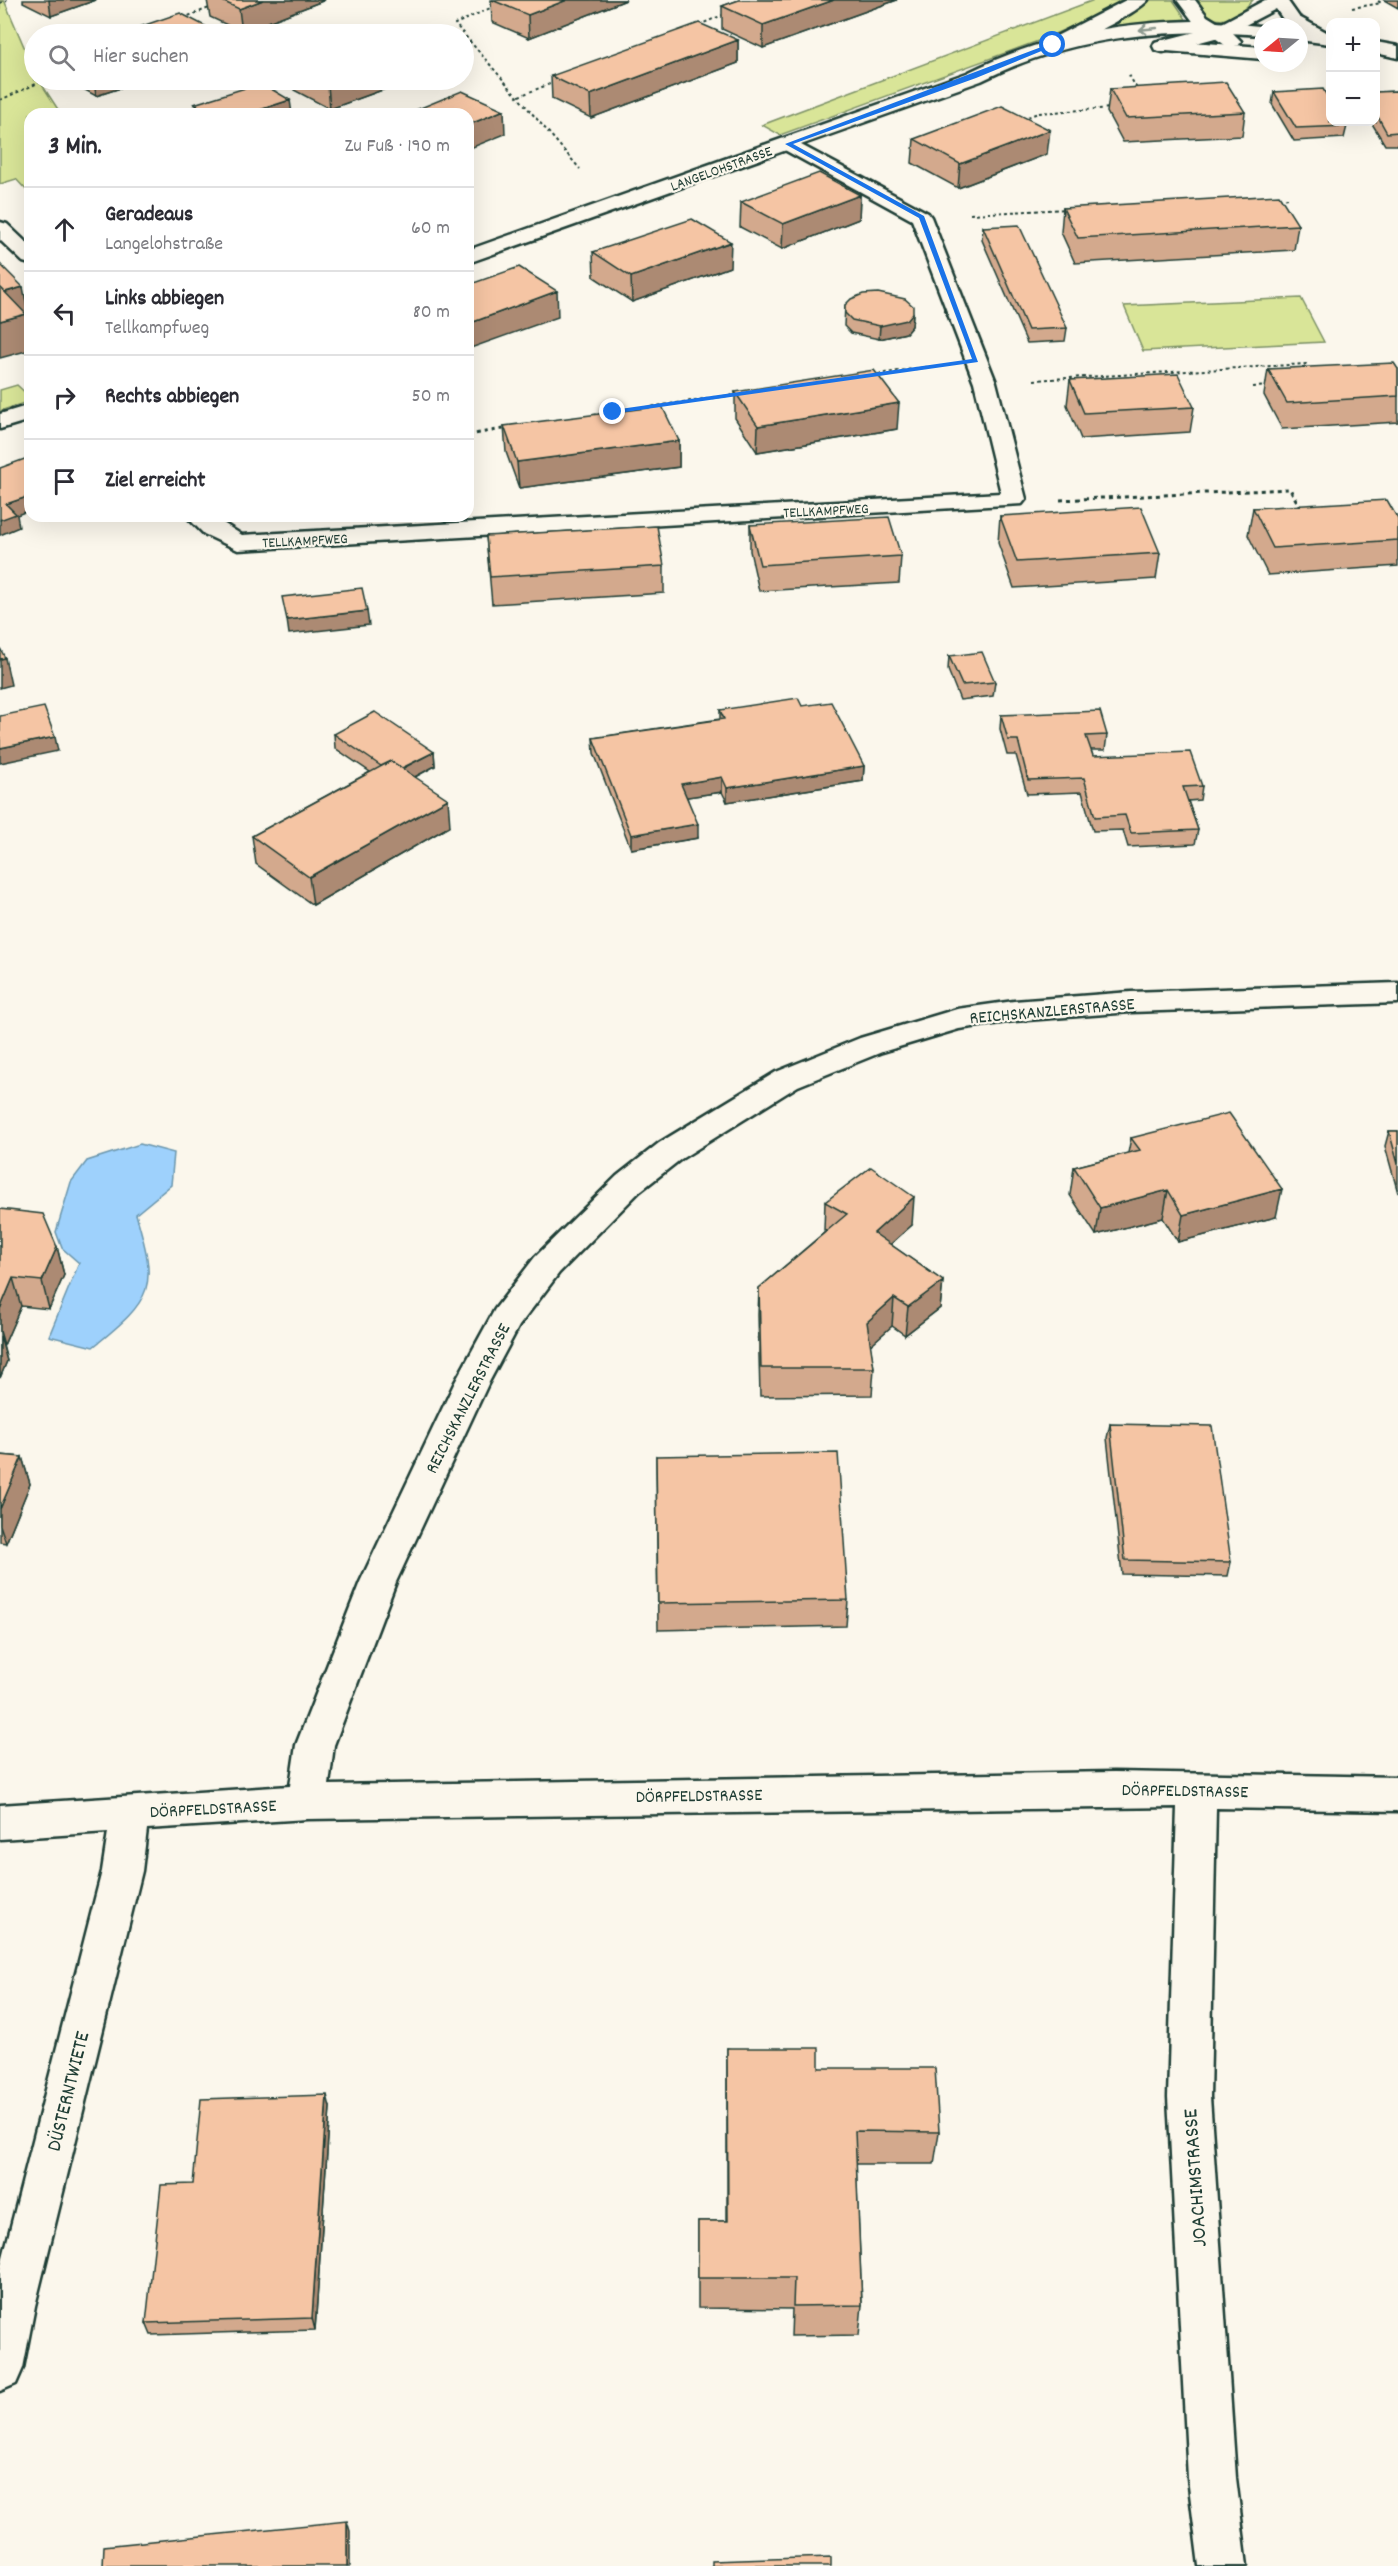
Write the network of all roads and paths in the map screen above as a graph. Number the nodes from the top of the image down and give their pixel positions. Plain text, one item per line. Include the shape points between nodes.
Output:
1 (7, 0) edge
2 (1139, 0) edge
3 (1186, 0) edge
4 (1278, 0) edge
5 (0, 3) edge
6 (498, 5) edge
7 (212, 7) dead end
8 (732, 12) edge
9 (174, 22) edge
10 (455, 24) edge
11 (692, 28) edge
12 (1219, 28) junction
13 (1254, 30) edge
14 (1308, 36) edge
15 (1326, 38) edge
16 (1326, 39) edge
17 (474, 45) edge
18 (1053, 45) junction
19 (1254, 48) edge
20 (1380, 49) edge
21 (1398, 52) edge
22 (1102, 53) dead end
23 (1254, 53) edge
24 (1380, 65) edge
25 (1398, 67) edge
26 (1126, 70) dead end
27 (974, 77) junction
28 (562, 79) edge
29 (24, 89) edge
30 (272, 90) edge
31 (266, 92) edge
32 (519, 96) junction
33 (1141, 97) edge
34 (0, 100) edge
35 (1122, 107) edge
36 (1016, 121) edge
37 (788, 144) junction
38 (583, 173) dead end
39 (1289, 198) dead end
40 (1277, 199) edge
41 (1077, 209) edge
42 (921, 217) junction
43 (0, 228) edge
44 (24, 252) edge
45 (474, 255) edge
46 (976, 360) junction
47 (1311, 374) edge
48 (862, 376) edge
49 (1108, 376) junction
50 (985, 382) junction
51 (1112, 383) edge
52 (1273, 386) edge
53 (1253, 387) dead end
54 (743, 393) edge
55 (24, 414) edge
56 (591, 416) edge
57 (0, 422) edge
58 (513, 428) edge
59 (474, 434) edge
60 (1014, 499) junction
61 (1305, 519) edge
62 (205, 522) edge
63 (1398, 993) edge
64 (1196, 1790) junction
65 (1398, 1794) edge
66 (307, 1802) junction
67 (130, 1812) junction
68 (0, 1822) edge
69 (0, 2368) edge
70 (1223, 2566) edge

1 - 5 path
2 - 18 street
3 - 12 street via 1194,13
4 - 12 street via 1260,13
4 - 15 street via 1293,21
6 - 10 path
7 - 9 path
8 - 11 path
12 - 13 street, LANGELOHSTRASSE
12 -> 18 street, LANGELOHSTRASSE via 1124,32
12 - 19 street
12 - 23 street via 1155,47
14 - 16 street
17 - 32 path
18 - 27 street, LANGELOHSTRASSE
20 - 21 street
22 - 27 street, LANGELOHSTRASSE
24 - 25 street
26 - 33 path
27 - 37 street, LANGELOHSTRASSE
28 - 32 path
29 - 34 path
30 - 31 path
32 - 38 path
35 - 36 path via 1038,113
37 - 42 street
37 - 45 street, LANGELOHSTRASSE
39 - 40 path
41 - 42 path
42 - 46 street
43 - 44 street
46 - 48 path
46 - 50 street
47 - 49 path via 1306,364
49 - 50 path
49 - 51 path
50 - 60 street
52 - 53 path
54 - 56 path
55 - 57 street
58 - 59 path
60 - 61 path via 1099,499 1290,489
60 - 62 street, TELLKAMPFWEG via 238,543
63 - 66 street, REICHSKANZLERSTRASSE via 1120,1003 957,1019 861,1049 787,1079 670,1151 628,1184 548,1265 507,1318 378,1582 315,1745
64 - 65 street, DÖRPFELDSTRASSE
64 - 66 street, DÖRPFELDSTRASSE
64 - 70 street, JOACHIMSTRASSE via 1189,2097 1212,2478
66 - 67 street, DÖRPFELDSTRASSE
67 - 68 street, DÖRPFELDSTRASSE
67 - 69 street, DÜSTERNTWIETE via 122,1871

